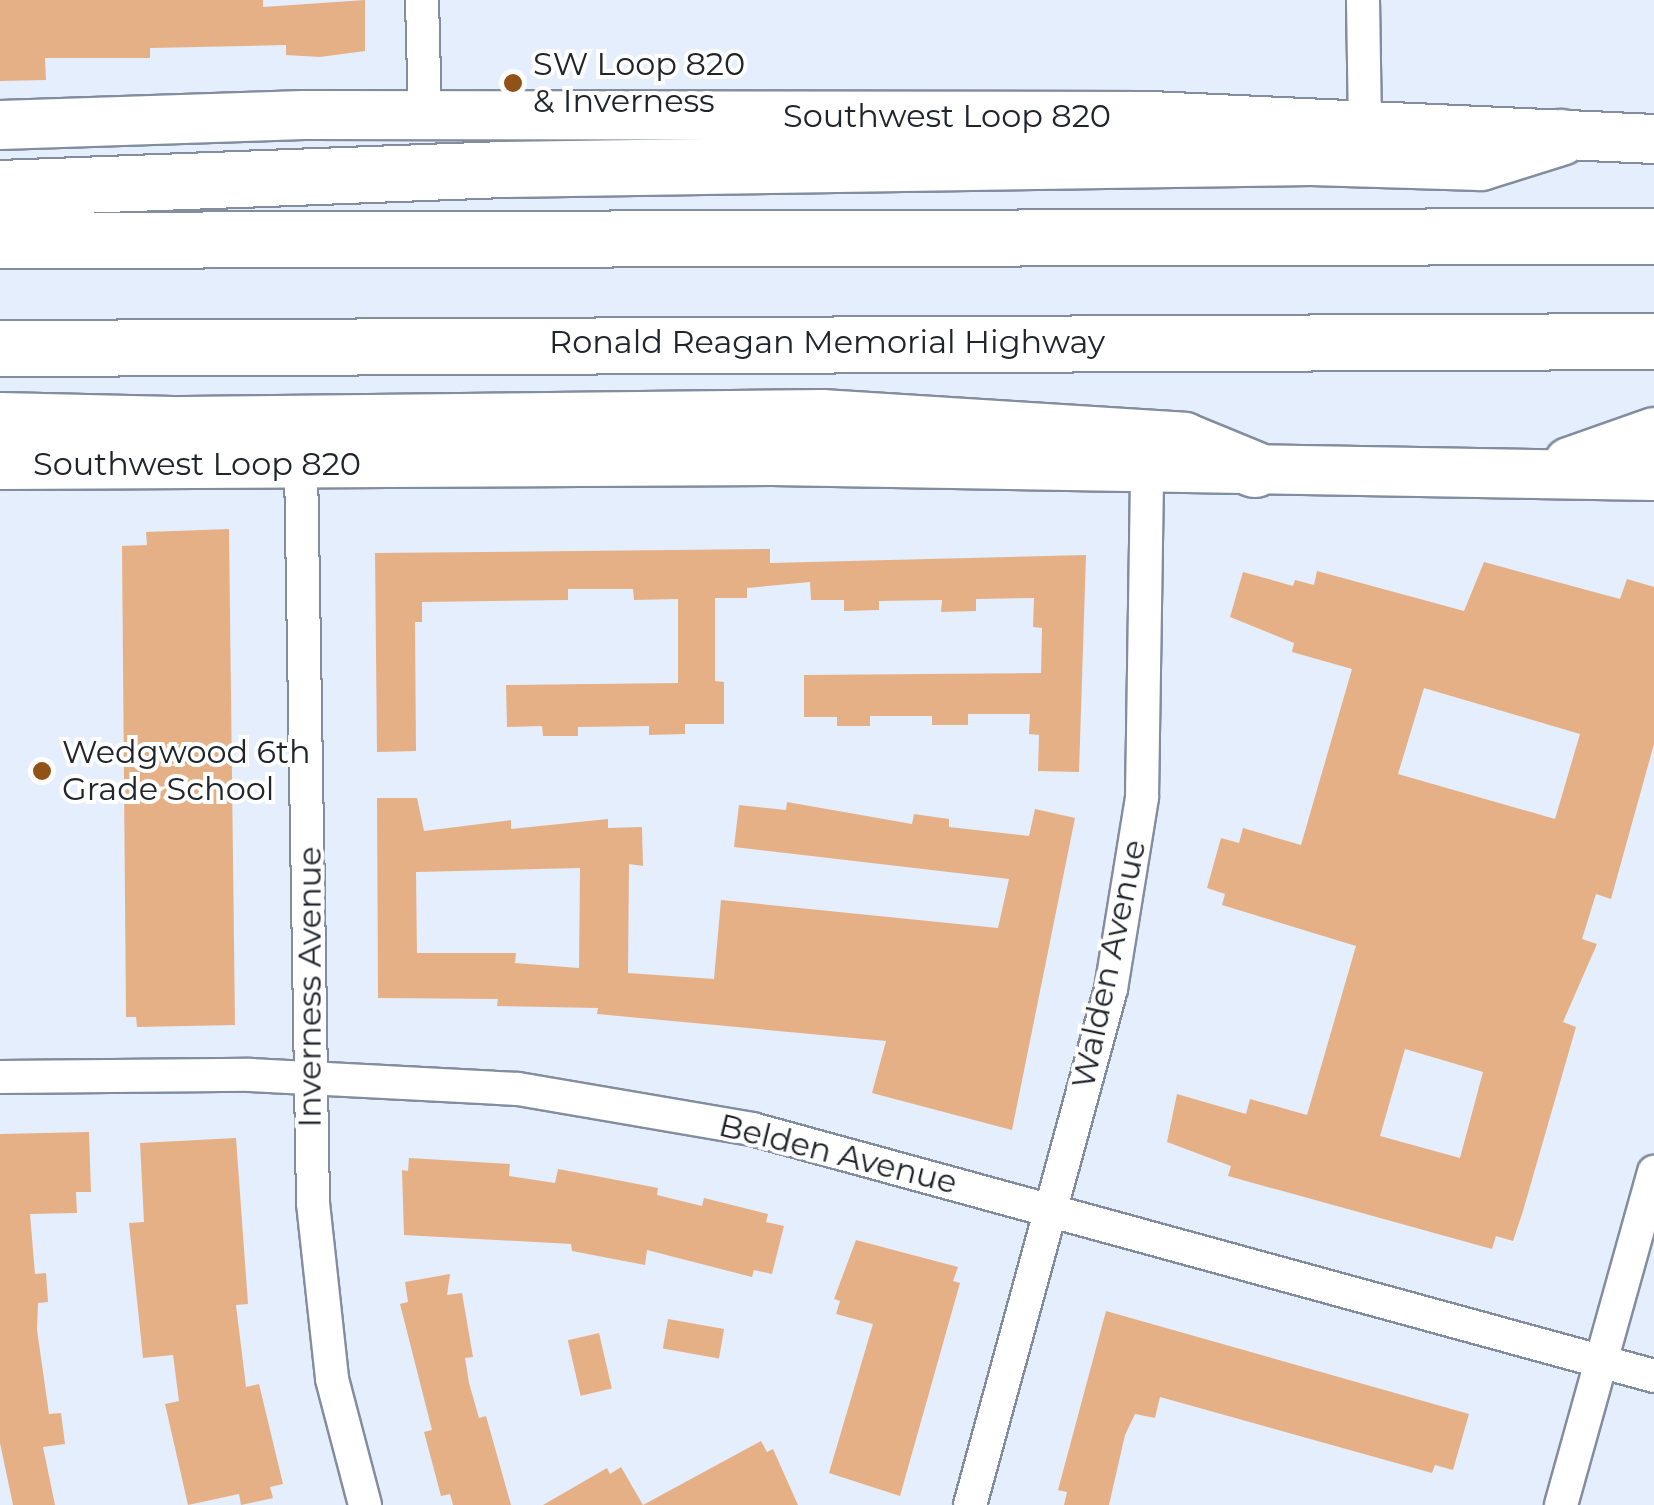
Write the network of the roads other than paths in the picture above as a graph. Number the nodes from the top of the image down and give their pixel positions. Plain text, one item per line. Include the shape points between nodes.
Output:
1 (422, 0) edge
2 (1363, 0) edge
3 (425, 114) junction
4 (0, 125) edge
5 (1365, 127) junction
6 (1560, 137) junction
7 (1652, 141) edge
8 (0, 188) edge
9 (1654, 236) edge
10 (0, 240) edge
11 (1654, 341) edge
12 (0, 348) edge
13 (0, 420) edge
14 (1654, 432) edge
15 (301, 464) junction
16 (0, 465) edge
17 (1147, 468) junction
18 (1254, 470) junction
19 (1532, 473) junction
20 (1654, 476) edge
21 (0, 1076) edge
22 (309, 1078) junction
23 (1654, 1172) edge
24 (1052, 1209) junction
25 (1602, 1360) junction
26 (1654, 1376) edge
27 (364, 1505) edge
28 (970, 1505) edge
29 (1561, 1505) edge

1 - 3 street
2 - 5 street
3 - 4 main road, Southwest Loop 820
3 - 5 main road, Southwest Loop 820 via 1150,116
5 - 6 main road, Southwest Loop 820
6 - 7 main road, Southwest Loop 820
6 - 8 highway via 1480,162 1271,158 484,169
9 - 10 highway
11 - 12 highway, Ronald Reagan Memorial Highway
13 - 18 highway via 821,417 1183,440
14 - 19 main road
15 - 16 main road, Southwest Loop 820
15 - 17 main road, Southwest Loop 820 via 772,460
15 - 22 street, Inverness Avenue
17 - 18 main road, Southwest Loop 820
17 - 24 street, Walden Avenue via 1142,798 1110,989
18 - 19 main road, Southwest Loop 820
19 - 20 main road, Southwest Loop 820
21 - 22 street, Belden Avenue
22 - 24 street, Belden Avenue via 518,1088 752,1129
22 - 27 street, Inverness Avenue via 312,1203 332,1378
23 - 25 street
24 - 25 street, Belden Avenue
24 - 28 street, Walden Avenue
25 - 26 street, Belden Avenue
25 - 29 street

